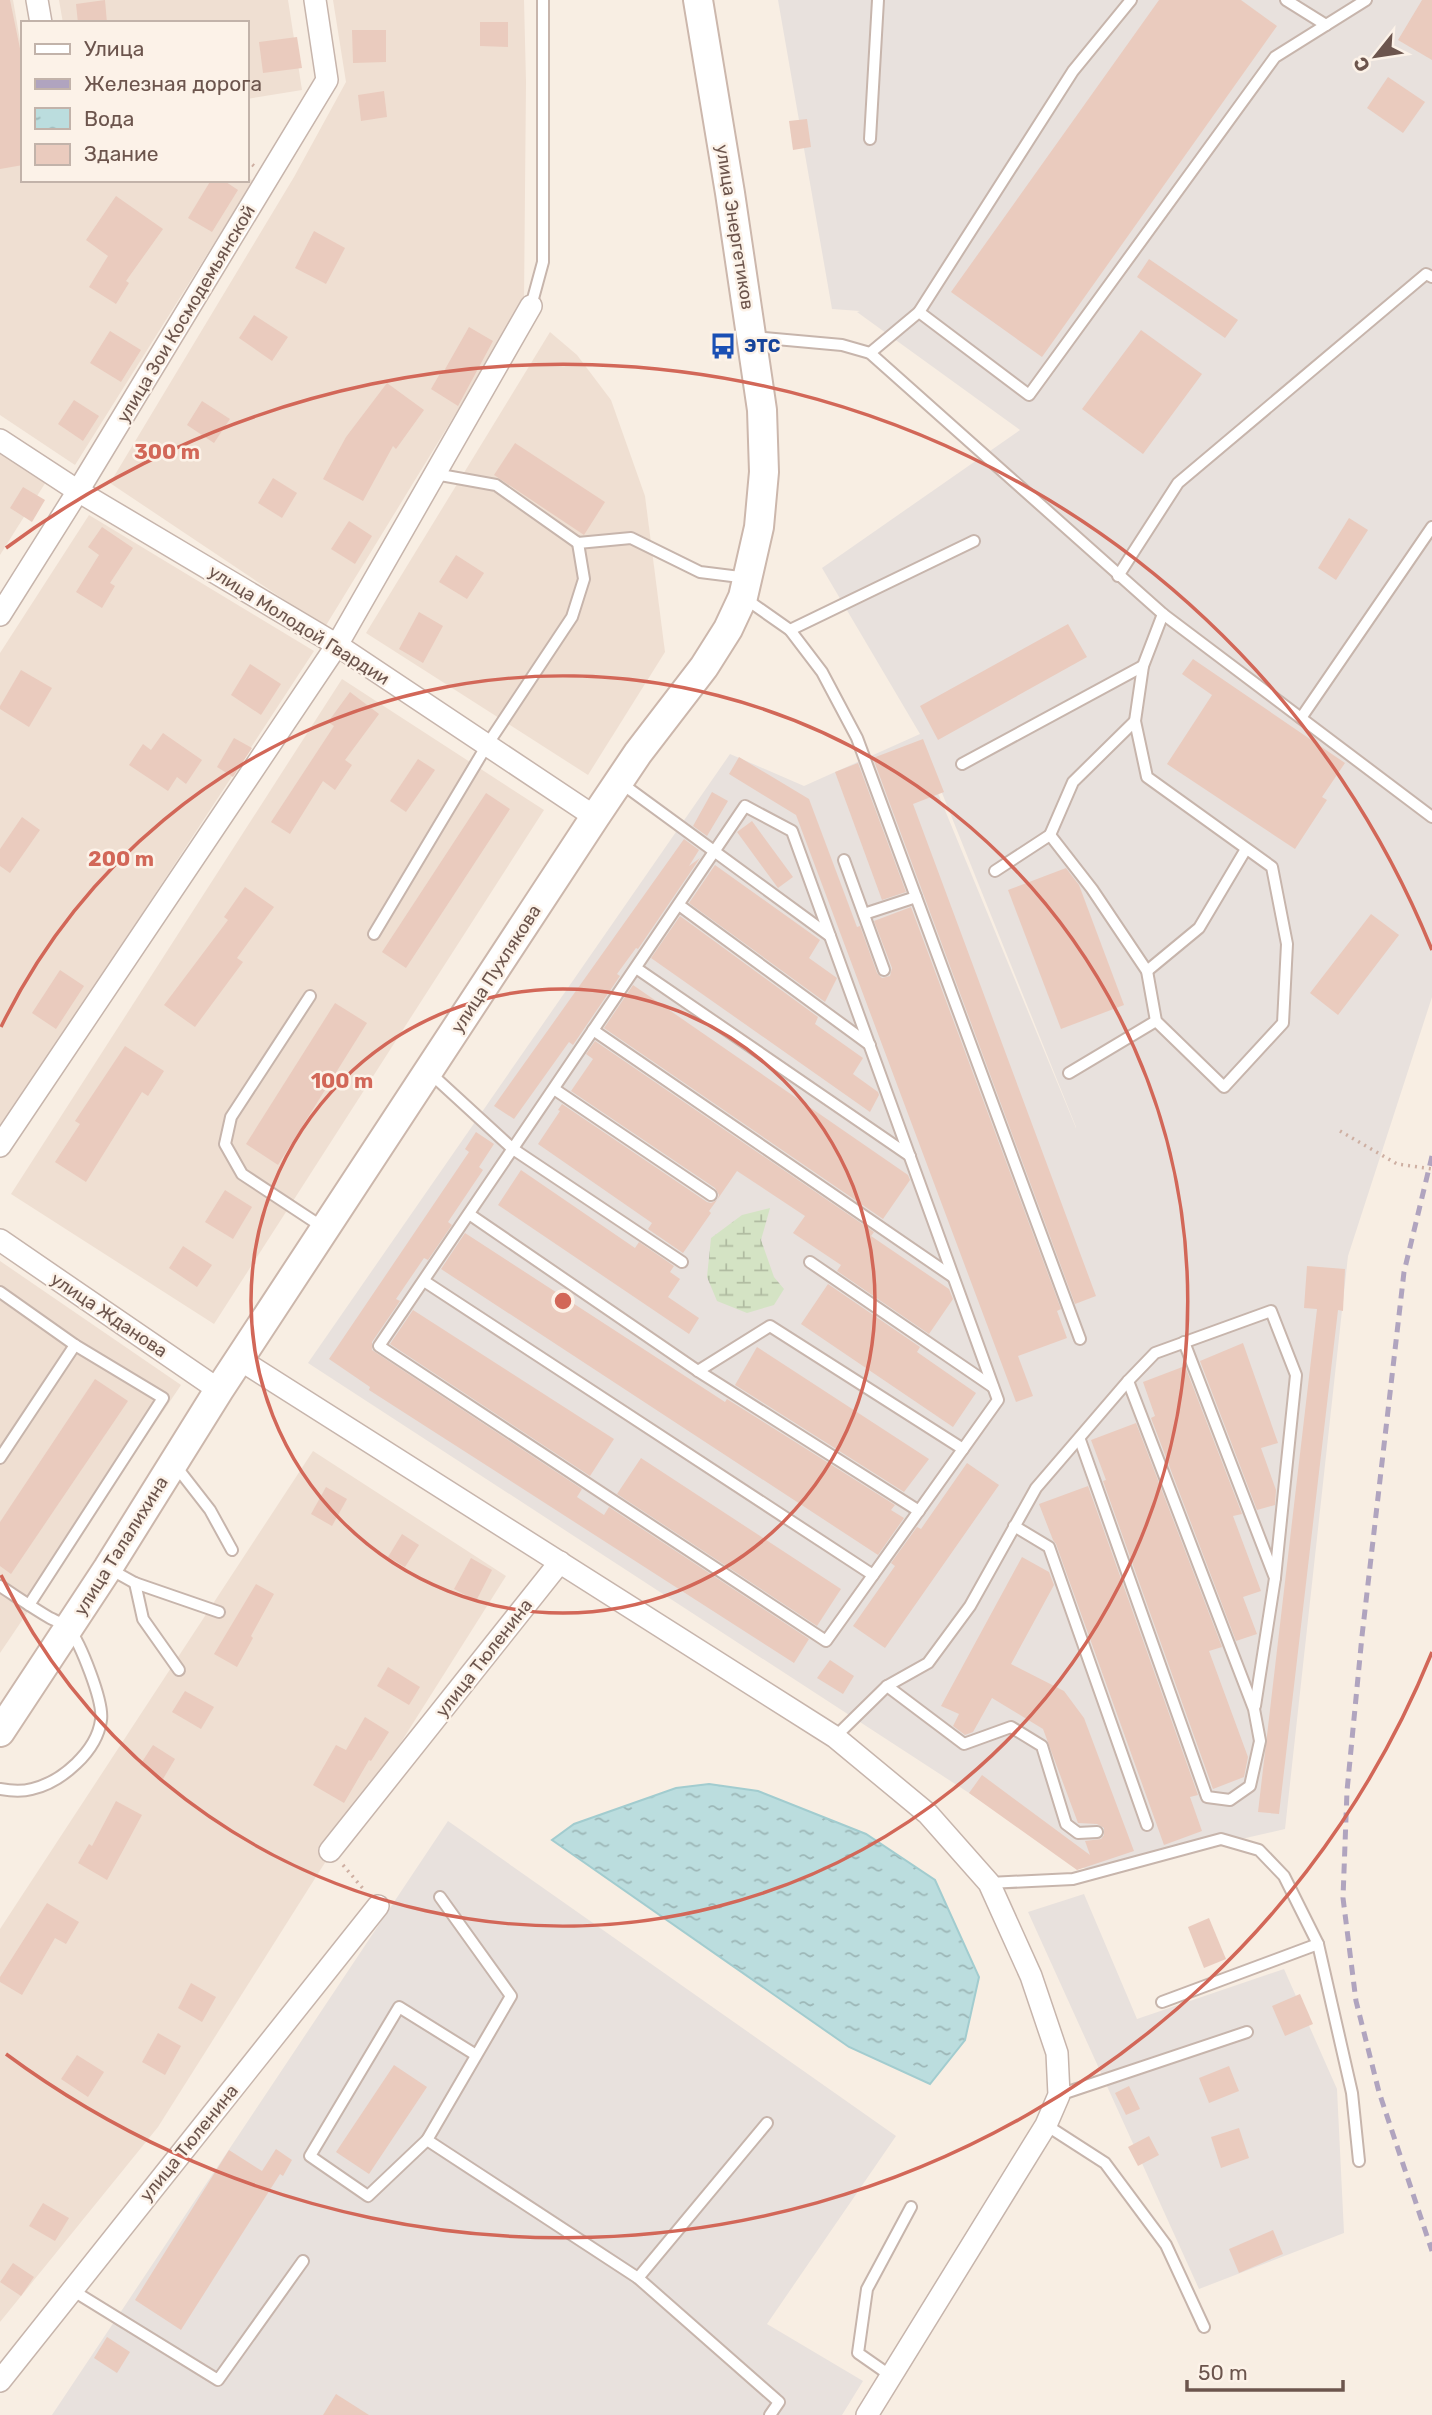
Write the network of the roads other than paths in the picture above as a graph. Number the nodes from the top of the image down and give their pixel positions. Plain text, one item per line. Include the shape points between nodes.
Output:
1 (37, 0) edge
2 (315, 0) edge
3 (543, 0) edge
4 (698, 0) edge
5 (878, 0) edge
6 (1131, 0) edge
7 (1286, 0) edge
8 (1366, 0) edge
9 (41, 21) edge
10 (1326, 25) junction
11 (870, 139) dead end
12 (1432, 277) edge
13 (531, 306) joint
14 (919, 312) junction
15 (751, 336) junction
16 (870, 353) junction
17 (0, 440) edge
18 (435, 474) junction
19 (78, 491) junction
20 (1432, 527) edge
21 (974, 541) dead end
22 (578, 543) junction
23 (1118, 576) junction
24 (746, 588) junction
25 (1163, 614) junction
26 (0, 615) edge
27 (790, 630) junction
28 (337, 645) junction
29 (1143, 666) junction
30 (1301, 718) junction
31 (1135, 721) junction
32 (488, 746) junction
33 (962, 764) dead end
34 (619, 781) junction
35 (595, 817) junction
36 (1432, 817) edge
37 (1050, 835) junction
38 (1246, 849) junction
39 (715, 852) junction
40 (844, 860) dead end
41 (995, 871) dead end
42 (916, 898) junction
43 (679, 905) junction
44 (864, 914) junction
45 (374, 934) dead end
46 (830, 936) junction
47 (636, 968) junction
48 (884, 970) dead end
49 (1147, 971) junction
50 (310, 996) dead end
51 (1156, 1021) junction
52 (593, 1030) junction
53 (870, 1045) junction
54 (429, 1072) junction
55 (1069, 1073) dead end
56 (554, 1089) junction
57 (0, 1146) edge
58 (513, 1149) junction
59 (910, 1156) junction
60 (711, 1195) dead end
61 (469, 1214) junction
62 (324, 1228) junction
63 (0, 1240) edge
64 (682, 1262) dead end
65 (810, 1262) dead end
66 (953, 1277) junction
67 (424, 1281) junction
68 (0, 1293) edge
69 (1080, 1339) dead end
70 (1184, 1342) junction
71 (75, 1345) junction
72 (239, 1359) junction
73 (698, 1371) junction
74 (1128, 1381) junction
75 (993, 1387) junction
76 (219, 1390) junction
77 (1080, 1440) junction
78 (963, 1449) junction
79 (0, 1458) edge
80 (174, 1462) junction
81 (919, 1511) junction
82 (1014, 1526) junction
83 (232, 1550) dead end
84 (560, 1562) junction
85 (108, 1567) junction
86 (873, 1574) junction
87 (1275, 1578) junction
88 (135, 1583) junction
89 (0, 1587) edge
90 (29, 1605) junction
91 (219, 1612) dead end
92 (68, 1629) junction
93 (179, 1670) dead end
94 (887, 1686) junction
95 (1254, 1709) junction
96 (0, 1732) edge
97 (835, 1737) junction
98 (0, 1789) edge
99 (1147, 1825) dead end
100 (1097, 1832) dead end
101 (330, 1852) road end
102 (989, 1883) junction
103 (440, 1897) dead end
104 (378, 1906) road end
105 (1318, 1944) junction
106 (1162, 2003) dead end
107 (1247, 2032) dead end
108 (476, 2055) junction
109 (1059, 2095) junction
110 (767, 2123) dead end
111 (1046, 2125) junction
112 (427, 2140) junction
113 (1359, 2161) dead end
114 (911, 2207) dead end
115 (303, 2261) dead end
116 (638, 2278) junction
117 (72, 2290) junction
118 (1204, 2327) dead end
119 (891, 2376) junction
120 (0, 2381) edge
121 (770, 2415) edge
122 (867, 2415) edge

1 - 9 street
2 - 19 street, улица Зои Космодемьянской via 327,80
3 - 13 lane via 543,262
4 - 15 street, улица Энергетиков
5 - 11 lane
6 - 14 lane via 1073,71
7 - 10 lane
8 - 10 lane
10 - 14 lane via 1275,57 1029,394
12 - 23 lane via 1426,274 1178,483
13 - 18 street
14 - 16 lane
15 - 16 lane via 842,345
15 - 24 street, улица Энергетиков via 762,410 764,472 760,527
16 - 23 lane
17 - 19 street, улица Молодой Гвардии
18 - 22 lane via 496,485
18 - 28 street
19 - 26 street, улица Зои Космодемьянской
19 - 28 street, улица Молодой Гвардии
20 - 30 lane
21 - 27 lane
22 - 24 lane via 631,538 700,572
22 - 32 lane via 584,579 572,617
23 - 25 lane
24 - 27 lane
24 - 34 street, улица Пухлякова via 704,667
25 - 29 lane
25 - 30 lane
27 - 42 lane via 822,672 857,738
28 - 32 street, улица Молодой Гвардии
28 - 57 street
29 - 31 lane
29 - 33 lane
30 - 36 lane
31 - 37 lane via 1073,782
31 - 38 lane via 1147,778
32 - 35 street, улица Молодой Гвардии
32 - 45 lane
34 - 35 street, улица Пухлякова
34 - 39 lane
35 - 54 street, улица Пухлякова
37 - 41 lane
37 - 49 lane
38 - 49 lane via 1199,928
38 - 51 lane via 1272,867 1287,944 1283,1023 1224,1087
39 - 43 lane
39 - 46 lane
39 - 46 lane via 746,806 792,831
40 - 44 lane
42 - 44 lane
42 - 69 lane
43 - 47 lane
43 - 53 lane
44 - 48 lane
46 - 53 lane
47 - 52 lane
47 - 59 lane
49 - 51 lane
50 - 62 lane via 231,1117 225,1144 242,1174
51 - 55 lane
52 - 56 lane
52 - 66 lane
53 - 59 lane
54 - 58 lane
54 - 62 street, улица Пухлякова
56 - 58 lane
56 - 60 lane
58 - 61 lane
58 - 64 lane
59 - 66 lane
61 - 67 lane
61 - 73 lane
62 - 72 street, улица Пухлякова
63 - 76 street, улица Жданова
65 - 75 lane
66 - 75 lane
67 - 86 lane
67 - 86 lane via 379,1346 826,1641
68 - 71 lane
70 - 74 lane via 1155,1353
70 - 87 lane
70 - 87 lane via 1271,1311 1296,1375
71 - 79 lane
71 - 90 lane via 163,1398
72 - 76 street, улица Талалихина
72 - 84 street
73 - 78 lane via 770,1325
73 - 81 lane
74 - 77 lane
74 - 95 lane
75 - 78 lane via 998,1399
76 - 80 street, улица Талалихина
77 - 82 lane via 1036,1488
77 - 95 lane via 1207,1797 1230,1800 1250,1786 1260,1741
78 - 81 lane
80 - 83 lane via 210,1510
80 - 85 street, улица Талалихина
81 - 86 lane
82 - 94 lane via 970,1606 928,1663
82 - 99 lane via 1049,1547
84 - 97 street
84 - 101 street, улица Тюленина
85 - 88 lane
85 - 92 street, улица Талалихина
87 - 95 lane
88 - 91 lane
88 - 93 lane via 143,1619
89 - 90 lane
90 - 92 lane
92 - 96 street, улица Талалихина
92 - 98 lane via 100,1702 101,1720 93,1740 80,1760 60,1776 34,1789
94 - 97 lane
94 - 100 lane via 964,1744 1011,1727 1042,1746 1066,1824 1078,1833
97 - 102 street via 928,1814
102 - 105 lane via 1073,1879 1221,1839 1259,1850 1284,1876
102 - 109 street via 1031,1976 1057,2053
103 - 108 lane via 510,1996
104 - 117 street, улица Тюленина
105 - 106 lane
105 - 113 lane via 1352,2093
107 - 109 lane
108 - 112 lane
108 - 112 lane via 399,2007 310,2157 368,2196
109 - 111 street
110 - 116 lane
111 - 118 lane via 1105,2163 1166,2245
111 - 119 street
112 - 116 lane
114 - 119 lane via 867,2289 858,2353
115 - 117 lane via 218,2380
116 - 121 lane via 779,2402
117 - 120 street, улица Тюленина
119 - 122 street

